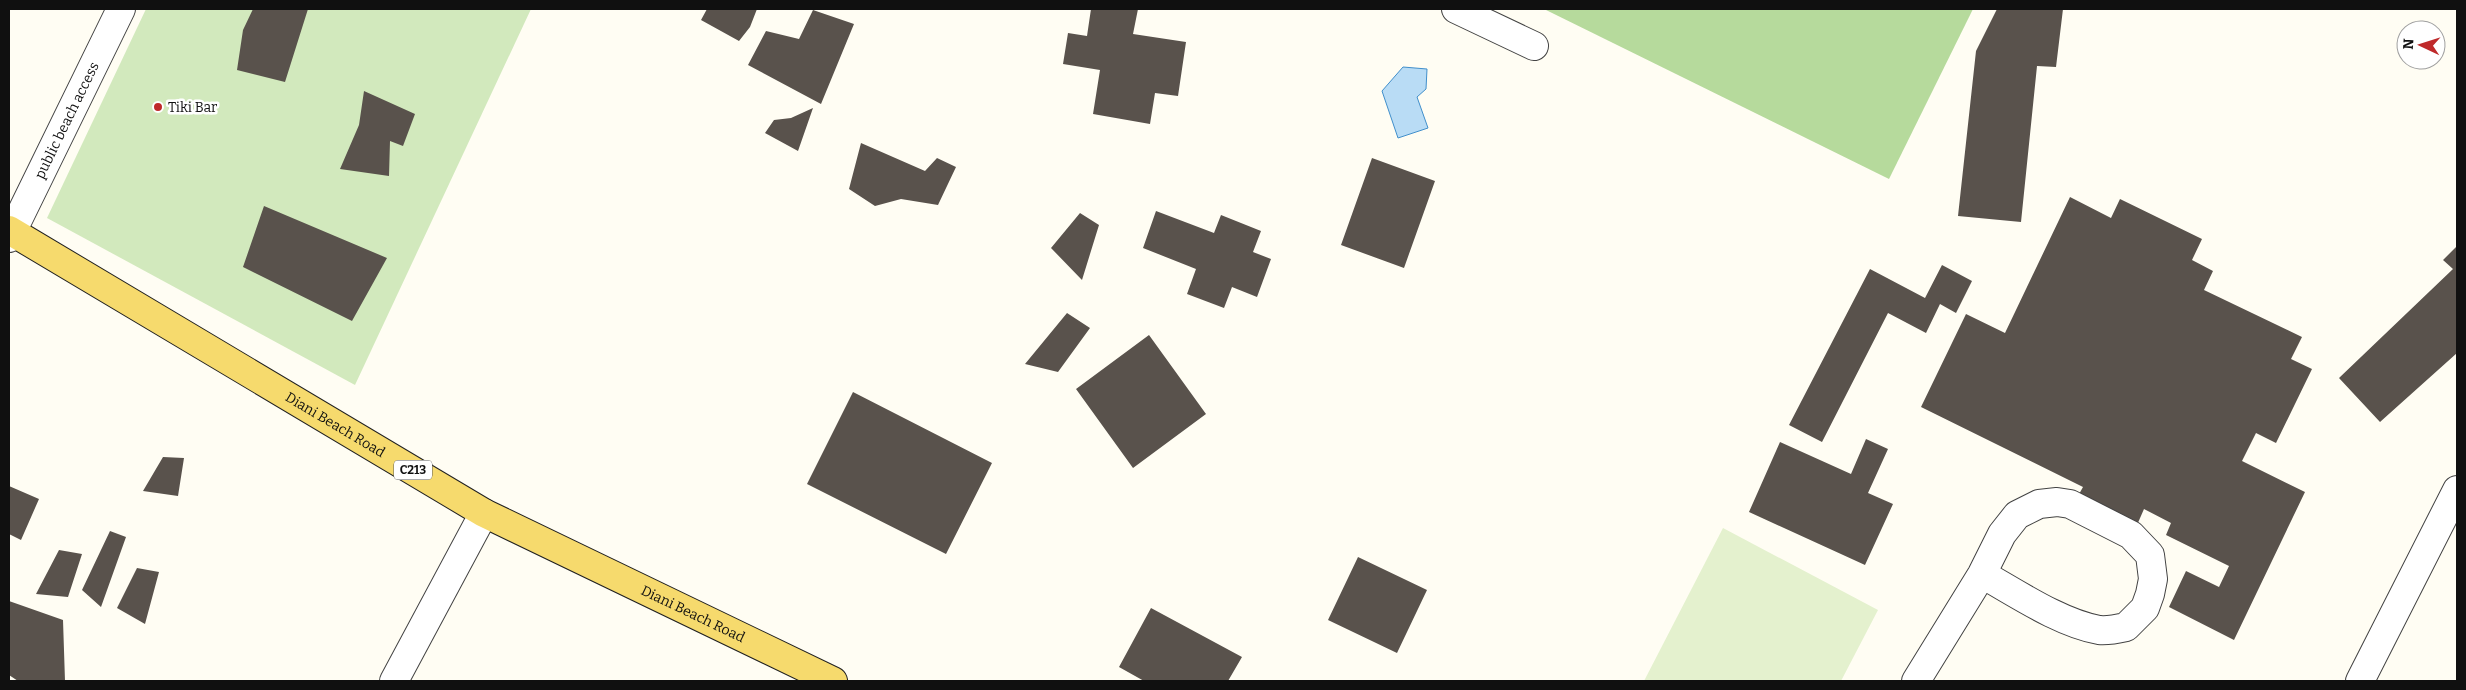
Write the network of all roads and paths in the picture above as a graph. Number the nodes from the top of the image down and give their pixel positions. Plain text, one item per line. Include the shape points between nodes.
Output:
1 (121, 9) edge
2 (1456, 9) edge
3 (1534, 46) dead end
4 (10, 233) edge
5 (2457, 490) edge
6 (484, 513) junction
7 (1982, 574) junction
8 (394, 681) edge
9 (833, 681) edge
10 (1916, 681) edge
11 (2360, 681) edge

1 - 4 street, public beach access
2 - 3 street
4 - 6 main road, Diani Beach Road / C213
5 - 11 street
6 - 8 street
6 - 9 main road, Diani Beach Road / C213
7 - 7 street via 2002,534 2017,515 2039,504 2057,502 2070,504 2131,535 2150,555 2153,579 2145,608 2126,627 2100,630 2036,604
7 - 10 street

